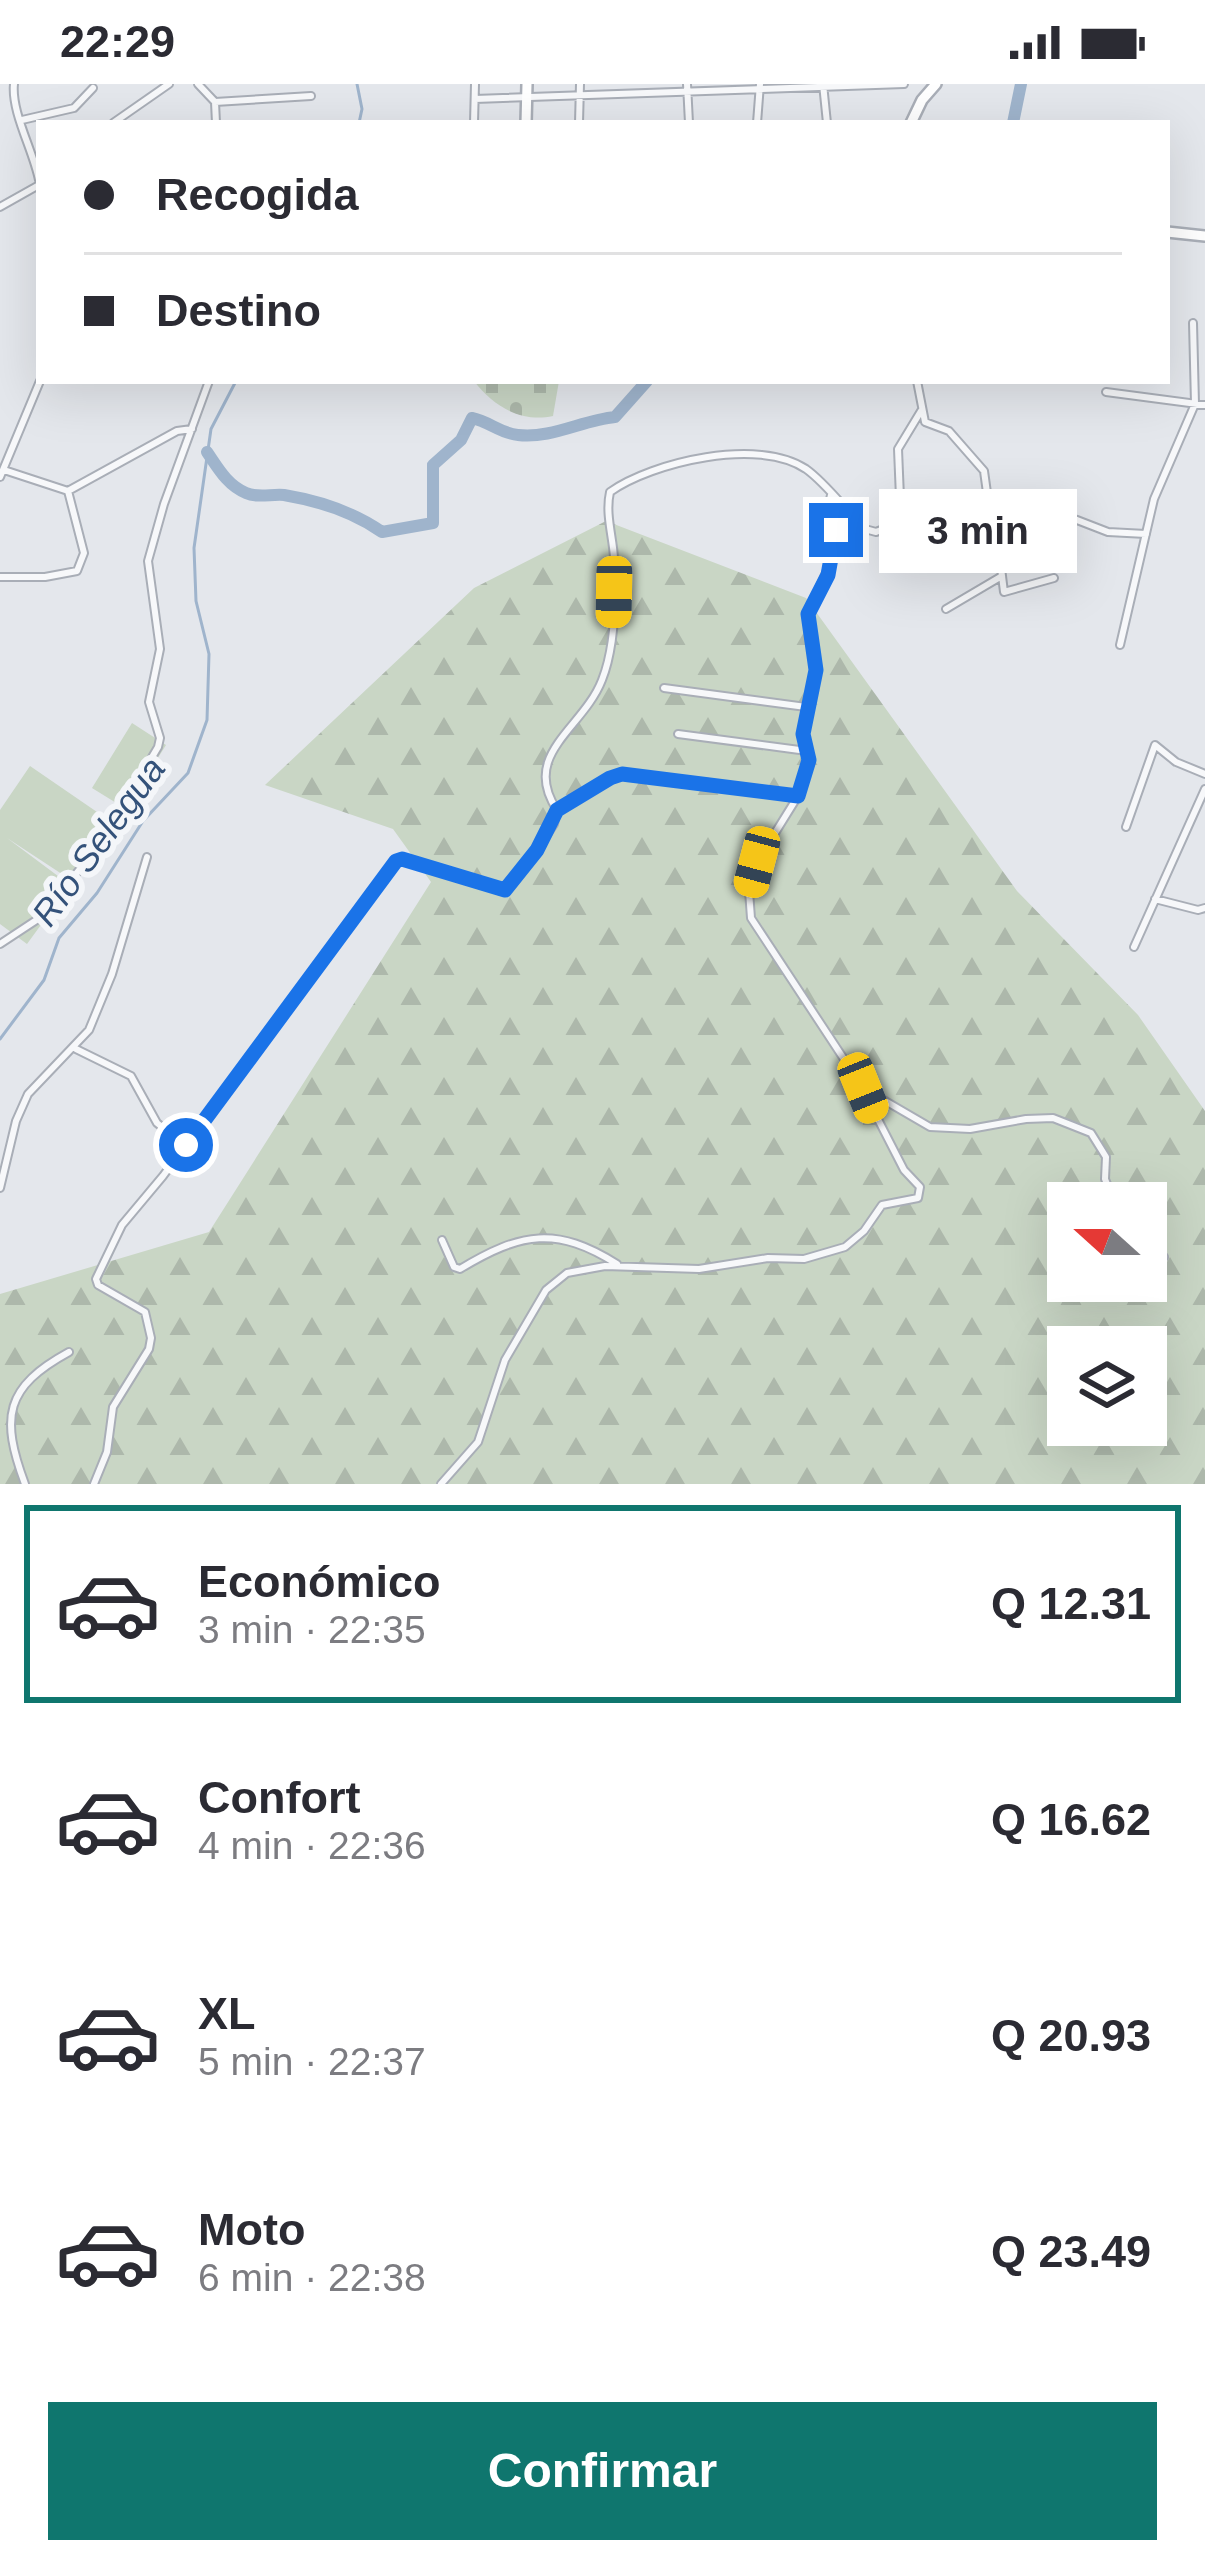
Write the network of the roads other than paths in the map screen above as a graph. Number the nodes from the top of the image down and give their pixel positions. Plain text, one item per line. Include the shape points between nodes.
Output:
1 (14, 84) edge
2 (170, 84) edge
3 (198, 84) edge
4 (475, 84) edge
5 (527, 84) edge
6 (580, 84) edge
7 (634, 84) edge
8 (904, 84) edge
9 (936, 84) edge
10 (760, 87) edge
11 (823, 87) edge
12 (93, 88) dead end
13 (687, 88) edge
14 (634, 94) junction
15 (311, 96) dead end
16 (580, 96) junction
17 (527, 97) junction
18 (475, 99) junction
19 (215, 101) junction
20 (22, 120) junction
21 (117, 120) edge
22 (216, 120) edge
23 (475, 120) edge
24 (526, 120) edge
25 (579, 120) edge
26 (688, 120) edge
27 (757, 120) edge
28 (826, 120) edge
29 (912, 120) edge
30 (36, 172) edge
31 (36, 185) edge
32 (0, 207) edge
33 (1170, 232) edge
34 (1205, 236) edge
35 (1192, 323) dead end
36 (39, 384) edge
37 (208, 384) edge
38 (917, 384) edge
39 (1106, 392) dead end
40 (1195, 404) junction
41 (1205, 405) edge
42 (921, 411) junction
43 (191, 429) junction
44 (2, 473) edge
45 (68, 491) junction
46 (831, 495) junction
47 (993, 503) junction
48 (1146, 534) junction
49 (0, 577) edge
50 (1001, 577) junction
51 (1054, 578) dead end
52 (946, 609) dead end
53 (1120, 645) dead end
54 (664, 688) dead end
55 (806, 706) junction
56 (678, 734) dead end
57 (807, 752) junction
58 (1205, 774) edge
59 (1205, 789) edge
60 (798, 796) junction
61 (557, 810) junction
62 (1126, 827) dead end
63 (147, 857) dead end
64 (1156, 899) junction
65 (1205, 908) edge
66 (0, 944) edge
67 (1134, 947) dead end
68 (76, 1048) junction
69 (863, 1088) junction
70 (186, 1145) junction
71 (1106, 1182) edge
72 (0, 1189) edge
73 (442, 1240) dead end
74 (623, 1268) junction
75 (69, 1352) dead end
76 (25, 1484) edge
77 (94, 1484) edge
78 (441, 1484) edge

1 - 20 street
2 - 21 street
3 - 19 street
4 - 18 street
5 - 17 main road
6 - 16 street
7 - 14 street
8 - 11 street
9 - 29 main road
10 - 11 street
10 - 13 street
10 - 27 street
11 - 28 street
12 - 20 street via 74,108
13 - 14 street
13 - 26 street
14 - 16 street
15 - 19 street
16 - 17 street
16 - 25 street
17 - 18 street
17 - 24 main road
18 - 23 street
19 - 22 street
20 - 30 street
31 - 32 street
33 - 34 main road
35 - 40 street
36 - 44 street
37 - 43 street
38 - 42 street
39 - 40 street
40 - 41 street
40 - 48 street via 1162,473
42 - 46 street via 898,449 901,522 865,530
42 - 47 street via 986,474 985,496
43 - 45 street
43 - 66 street via 148,561 160,650 148,702 158,747 101,842 41,916
44 - 45 street
45 - 49 street via 84,553 77,571
46 - 55 street via 836,544 808,614 816,670
46 - 61 street via 805,469 726,453 647,470 610,492 613,626 602,680 545,768
47 - 48 street
47 - 50 street
48 - 53 street
50 - 51 street via 1007,593
50 - 52 street
54 - 55 street
55 - 57 street
56 - 57 street
57 - 60 street
58 - 62 street via 1155,745
59 - 64 street
60 - 61 street via 622,774
60 - 69 street via 757,862 751,918
61 - 70 street via 505,890 396,861
63 - 68 street via 112,974
64 - 65 street
64 - 67 street
68 - 70 street via 131,1076 158,1123
68 - 72 street via 28,1094
69 - 71 street via 930,1127 1053,1118 1091,1133 1106,1157
69 - 74 street via 920,1187 918,1198 882,1205 845,1247 804,1259
70 - 77 street via 122,1226 96,1279 145,1312 151,1338 112,1407
73 - 74 street via 460,1269 501,1248 561,1237
74 - 78 street via 581,1268 546,1290 505,1360 478,1442
75 - 76 street via 22,1383 8,1406 12,1457

